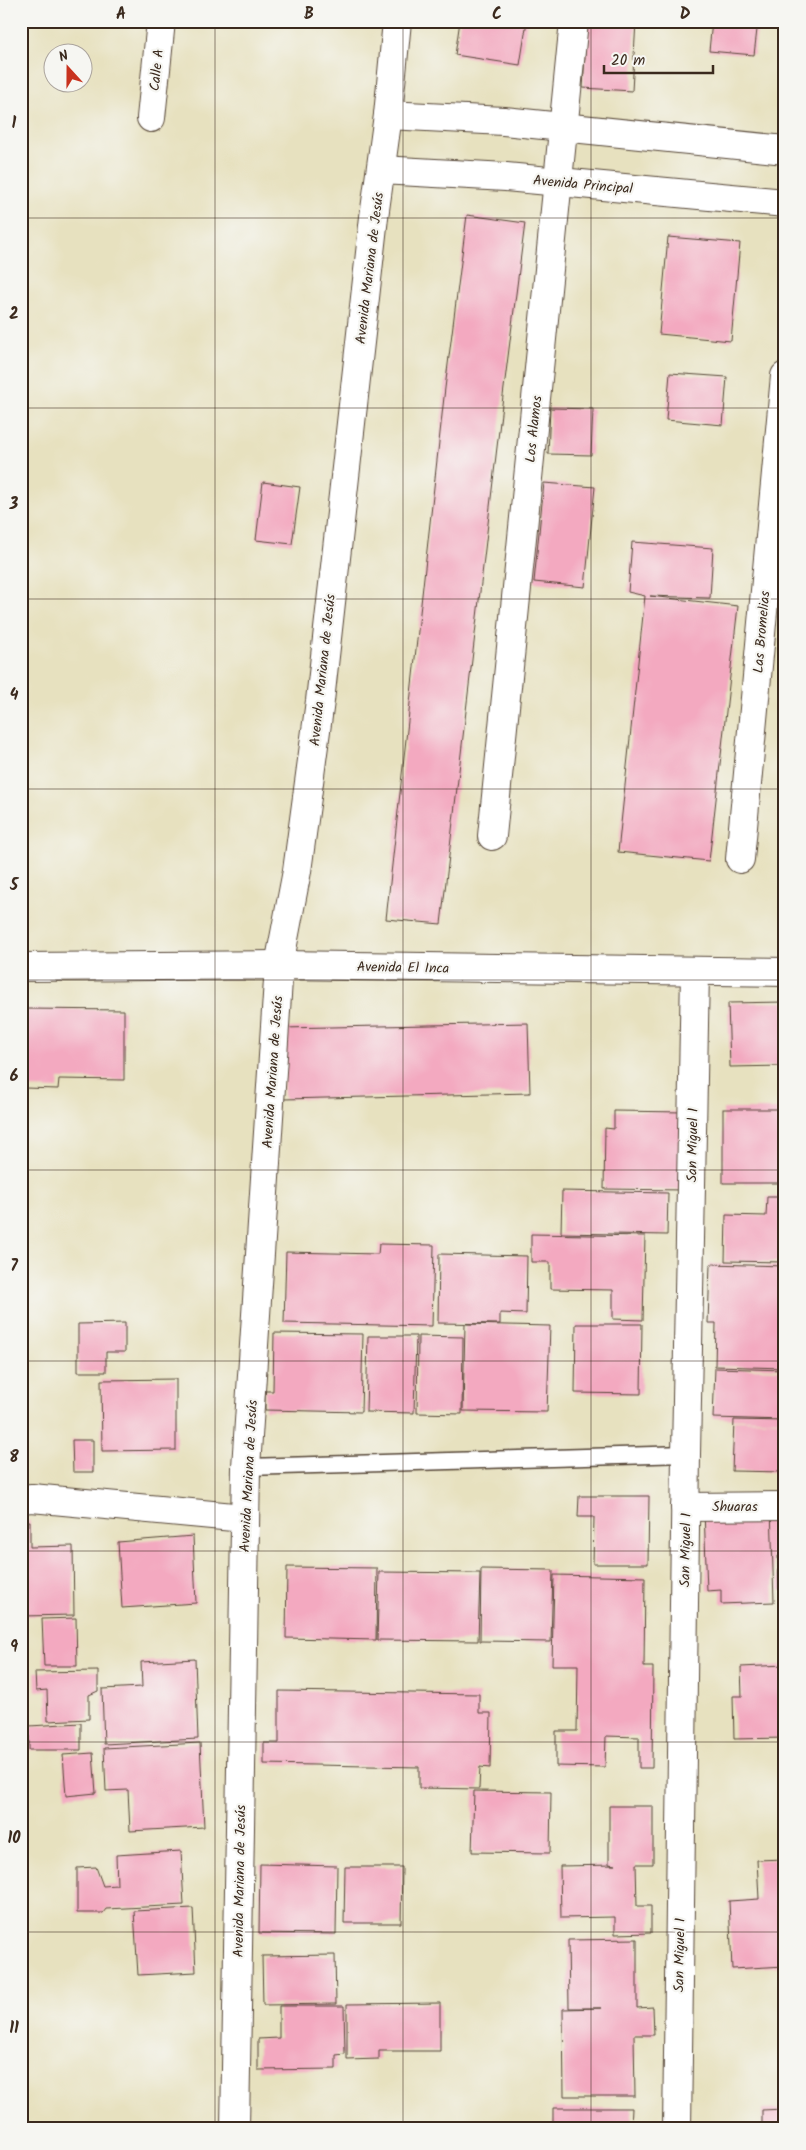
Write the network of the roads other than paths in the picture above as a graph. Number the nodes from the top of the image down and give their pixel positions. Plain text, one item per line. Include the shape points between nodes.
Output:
1 (161, 21) edge
2 (396, 21) edge
3 (574, 21) edge
4 (388, 115) junction
5 (151, 118) dead end
6 (564, 127) junction
7 (785, 150) edge
8 (381, 170) junction
9 (558, 182) junction
10 (785, 203) edge
11 (785, 376) edge
12 (492, 836) dead end
13 (740, 859) dead end
14 (279, 965) junction
15 (21, 967) edge
16 (695, 971) junction
17 (785, 972) edge
18 (686, 1454) junction
19 (246, 1467) junction
20 (21, 1499) edge
21 (785, 1506) edge
22 (685, 1507) junction
23 (244, 1518) junction
24 (235, 2129) edge
25 (677, 2129) edge

1 - 5 street, Calle A
2 - 4 street, Avenida Mariana de Jesús
3 - 6 street, Los Alamos
4 - 6 street
4 - 8 street, Avenida Mariana de Jesús
6 - 7 street
6 - 9 street, Los Alamos
8 - 9 street, Avenida Principal
8 - 14 street, Avenida Mariana de Jesús via 320,700 297,871
9 - 10 street, Avenida Principal
9 - 12 street, Los Alamos
11 - 13 street, Las Bromelias
14 - 15 street, Avenida El Inca
14 - 16 street, Avenida El Inca
14 - 19 street, Avenida Mariana de Jesús
16 - 17 street, Avenida El Inca
16 - 18 street, San Miguel 1
18 - 19 lane
18 - 22 street, San Miguel 1
19 - 23 street, Avenida Mariana de Jesús
20 - 23 street
21 - 22 street, Shuaras
22 - 25 street, San Miguel 1
23 - 24 street, Avenida Mariana de Jesús

